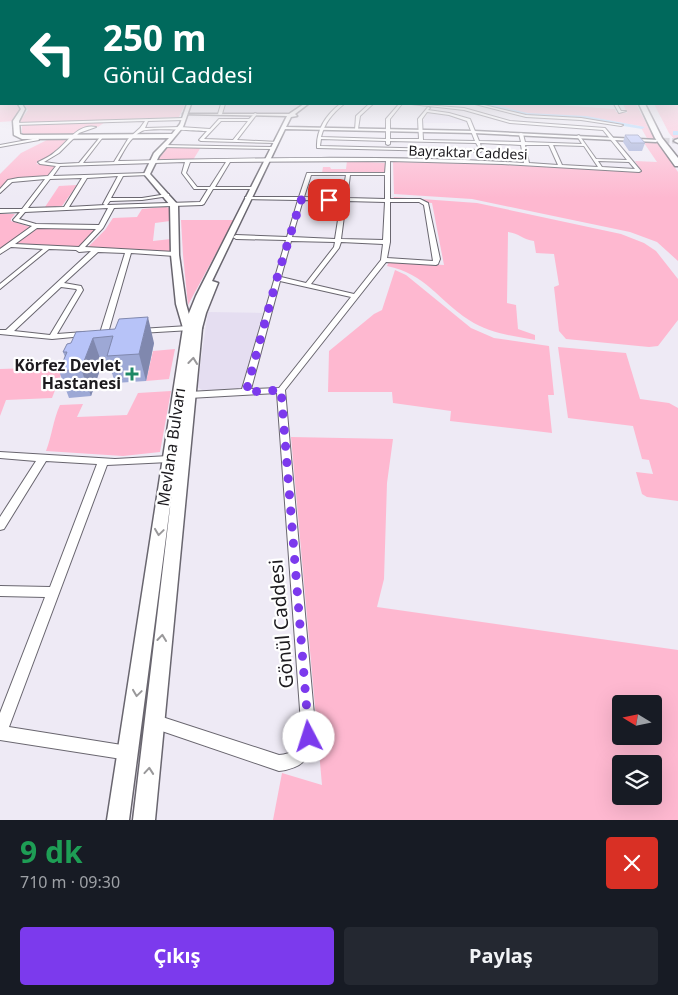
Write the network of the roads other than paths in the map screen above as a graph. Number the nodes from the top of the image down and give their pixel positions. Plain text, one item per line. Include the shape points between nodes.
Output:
1 (129, 122) edge
2 (143, 122) edge
3 (146, 122) edge
4 (181, 122) edge
5 (218, 122) edge
6 (247, 122) edge
7 (288, 122) edge
8 (325, 122) edge
9 (357, 122) edge
10 (388, 122) edge
11 (420, 122) edge
12 (470, 122) edge
13 (510, 122) edge
14 (514, 122) edge
15 (603, 122) edge
16 (651, 122) edge
17 (659, 122) edge
18 (16, 124) joint
19 (621, 125) dead end
20 (285, 128) junction
21 (142, 129) junction
22 (322, 129) junction
23 (356, 129) junction
24 (210, 130) junction
25 (388, 130) junction
26 (420, 130) junction
27 (177, 131) junction
28 (474, 132) junction
29 (513, 133) junction
30 (521, 134) junction
31 (132, 136) junction
32 (579, 136) junction
33 (101, 137) junction
34 (69, 138) junction
35 (318, 138) junction
36 (612, 138) junction
37 (38, 139) junction
38 (387, 139) junction
39 (421, 140) junction
40 (656, 140) tunnel mouth
41 (234, 141) junction
42 (477, 141) junction
43 (522, 143) junction
44 (550, 144) junction
45 (274, 145) junction
46 (585, 145) junction
47 (0, 146) edge
48 (163, 146) junction
49 (350, 149) junction
50 (388, 149) junction
51 (480, 151) junction
52 (678, 151) edge
53 (188, 160) junction
54 (229, 160) junction
55 (269, 160) junction
56 (348, 160) junction
57 (595, 160) junction
58 (388, 161) junction
59 (631, 161) junction
60 (151, 162) junction
61 (484, 162) junction
62 (115, 163) junction
63 (80, 164) junction
64 (678, 164) edge
65 (59, 165) junction
66 (527, 165) junction
67 (561, 167) junction
68 (601, 169) junction
69 (639, 171) joint
70 (147, 174) junction
71 (348, 174) junction
72 (388, 174) junction
73 (120, 175) junction
74 (85, 176) junction
75 (49, 178) junction
76 (212, 188) junction
77 (252, 188) junction
78 (0, 192) edge
79 (205, 198) joint
80 (250, 198) junction
81 (108, 200) junction
82 (170, 200) junction
83 (301, 200) junction
84 (344, 200) junction
85 (387, 201) junction
86 (104, 208) junction
87 (111, 208) junction
88 (65, 209) junction
89 (23, 210) junction
90 (0, 211) edge
91 (36, 226) junction
92 (101, 227) junction
93 (236, 237) junction
94 (290, 238) junction
95 (338, 240) junction
96 (387, 242) junction
97 (10, 245) junction
98 (48, 247) junction
99 (79, 250) junction
100 (96, 250) junction
101 (0, 252) edge
102 (128, 252) junction
103 (175, 254) junction
104 (384, 260) junction
105 (277, 278) junction
106 (60, 285) junction
107 (307, 285) junction
108 (0, 287) edge
109 (356, 296) junction
110 (192, 328) junction
111 (131, 332) edge
112 (4, 333) edge
113 (52, 336) junction
114 (281, 390) junction
115 (246, 392) junction
116 (190, 395) junction
117 (0, 456) edge
118 (43, 458) junction
119 (169, 459) junction
120 (103, 462) junction
121 (0, 526) edge
122 (0, 591) edge
123 (54, 592) junction
124 (153, 721) junction
125 (0, 732) edge
126 (128, 753) junction
127 (118, 820) edge
128 (144, 820) edge

1 - 18 street
2 - 34 street via 86,128
3 - 21 street
4 - 27 main road
5 - 24 street
6 - 41 street
7 - 20 street, Mevlana Bulvarı
8 - 22 street
9 - 23 street
10 - 25 street
11 - 26 street
12 - 28 street
13 - 29 street
14 - 36 street via 604,129
15 - 19 street
16 - 64 highway
17 - 52 highway
18 - 37 main road via 18,136
20 - 22 street
20 - 45 street, Mevlana Bulvarı
20 - 55 street, Mevlana Bulvarı
21 - 27 street
21 - 31 street
22 - 23 street
22 - 35 street
23 - 25 street
24 - 27 street
24 - 41 street via 201,140
25 - 26 street
25 - 38 street
26 - 28 street
26 - 39 street
27 - 31 main road
27 - 48 main road
28 - 29 street
28 - 42 street
29 - 30 street
30 - 32 street
30 - 43 street
31 - 33 main road
31 - 62 street
32 - 36 street
32 - 46 street
33 - 34 main road
33 - 63 street
34 - 37 main road
34 - 65 street via 60,150 40,163
35 - 38 street
35 - 49 street via 318,147
36 - 40 street
36 - 59 street
37 - 47 street
38 - 39 street
38 - 50 street
39 - 42 street
41 - 45 street
42 - 43 street
42 - 51 street
43 - 44 street
43 - 66 street
44 - 46 street
44 - 67 street
45 - 48 street
45 - 55 street, Mevlana Bulvarı
46 - 57 street
48 - 60 main road
49 - 50 street
49 - 56 street
50 - 51 street
51 - 61 street
53 - 54 street
53 - 60 street
53 - 76 street via 185,174 196,188
54 - 55 street
54 - 76 street
55 - 56 street, Bayraktar Caddesi
55 - 77 street, Mevlana Bulvarı
55 - 80 street, Mevlana Bulvarı
56 - 58 street, Bayraktar Caddesi
57 - 59 street
57 - 68 street
58 - 61 street, Bayraktar Caddesi
58 - 72 street
59 - 69 street
60 - 62 street
60 - 70 main road
61 - 66 street, Bayraktar Caddesi
62 - 63 street
63 - 65 street
65 - 75 street
66 - 67 street, Bayraktar Caddesi
67 - 68 street, Bayraktar Caddesi
68 - 69 street, Bayraktar Caddesi
70 - 73 street
70 - 82 main road
71 - 72 street
71 - 83 street via 309,174
71 - 84 street
72 - 85 street
73 - 74 street
73 - 81 street
74 - 75 street
74 - 88 street
75 - 78 street via 14,180
75 - 89 street
76 - 77 street
76 - 79 street
77 - 80 street, Mevlana Bulvarı
79 - 82 street
80 - 83 street
80 - 93 street, Mevlana Bulvarı
80 - 110 street, Mevlana Bulvarı via 200,296
81 - 82 street
81 - 86 street
82 - 87 street
82 - 103 main road
83 - 84 street
83 - 94 street
84 - 85 street
84 - 95 street
85 - 96 street
85 - 104 street via 426,204 437,259 434,263
86 - 87 street
86 - 88 street
87 - 92 street
88 - 89 street
89 - 90 street
89 - 91 street via 16,220
91 - 92 street
91 - 97 street
92 - 99 street
93 - 94 street
93 - 110 street, Mevlana Bulvarı
94 - 95 street
94 - 105 street
95 - 96 street
95 - 107 street via 334,252
96 - 104 street
97 - 98 street
97 - 101 street
98 - 99 street
98 - 108 street
99 - 100 street
100 - 102 street
100 - 106 street
102 - 103 street
102 - 113 street via 108,333
103 - 110 main road via 181,304
104 - 109 street
105 - 107 street
105 - 115 street
106 - 112 street
106 - 113 street via 79,287 80,290
107 - 109 street
109 - 114 street
110 - 111 street
116 -> 110 main road, Mevlana Bulvarı
110 - 119 main road, Mevlana Bulvarı
112 - 113 street
114 - 115 street
114 - 124 street, Gönül Caddesi via 309,737 306,747 299,758 279,764
115 - 116 street
124 -> 116 main road, Mevlana Bulvarı
117 - 118 street
118 - 120 street
118 - 121 street
119 - 120 street
119 -> 126 main road, Mevlana Bulvarı
120 - 123 street
122 - 123 street
123 - 125 street
128 -> 124 main road, Mevlana Bulvarı
125 - 126 street
126 - 127 main road, Mevlana Bulvarı

